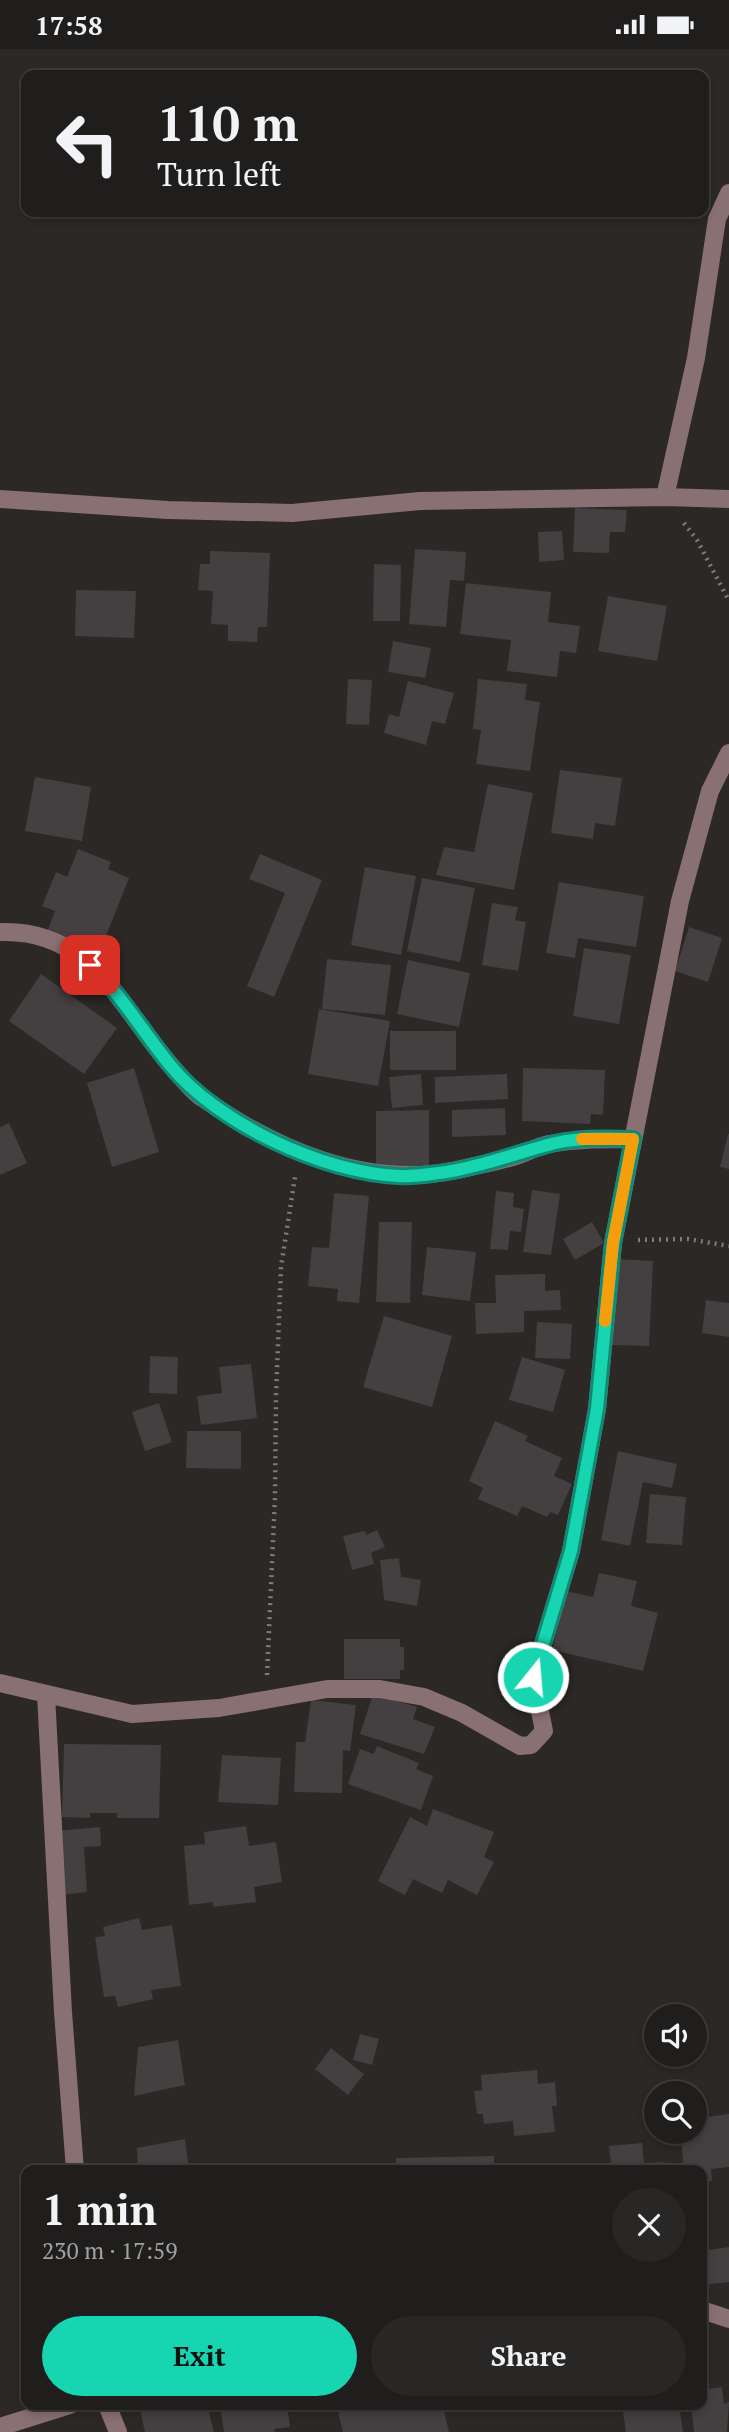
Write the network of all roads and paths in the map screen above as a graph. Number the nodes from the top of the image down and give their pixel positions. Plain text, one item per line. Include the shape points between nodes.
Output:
1 (729, 193) edge
2 (665, 497) junction
3 (0, 499) edge
4 (729, 499) edge
5 (729, 601) edge
6 (729, 753) edge
7 (0, 932) edge
8 (633, 1139) junction
9 (299, 1152) junction
10 (613, 1243) junction
11 (729, 1246) edge
12 (0, 1683) edge
13 (46, 1695) junction
14 (266, 1699) junction
15 (75, 2165) edge
16 (707, 2312) edge
17 (729, 2319) edge
18 (54, 2410) edge
19 (109, 2410) edge
20 (0, 2427) edge
21 (118, 2432) edge

1 - 2 street via 717,219 695,358
2 - 3 street via 420,501 292,513
2 - 4 street
2 - 5 path via 697,540
6 - 8 street via 710,791 680,901
7 - 9 street via 41,936 76,952 105,979 170,1066 200,1097
8 - 9 street via 588,1138 449,1172 399,1177 350,1169
8 - 10 street
9 - 14 path via 281,1266
10 - 11 path via 688,1238
10 - 14 street via 597,1409 574,1538 533,1677 544,1731 531,1745 520,1747 424,1697 380,1689 327,1689
12 - 13 street
13 - 14 street via 132,1714 219,1708
13 - 15 street
16 - 17 street
18 - 20 street
19 - 21 street

